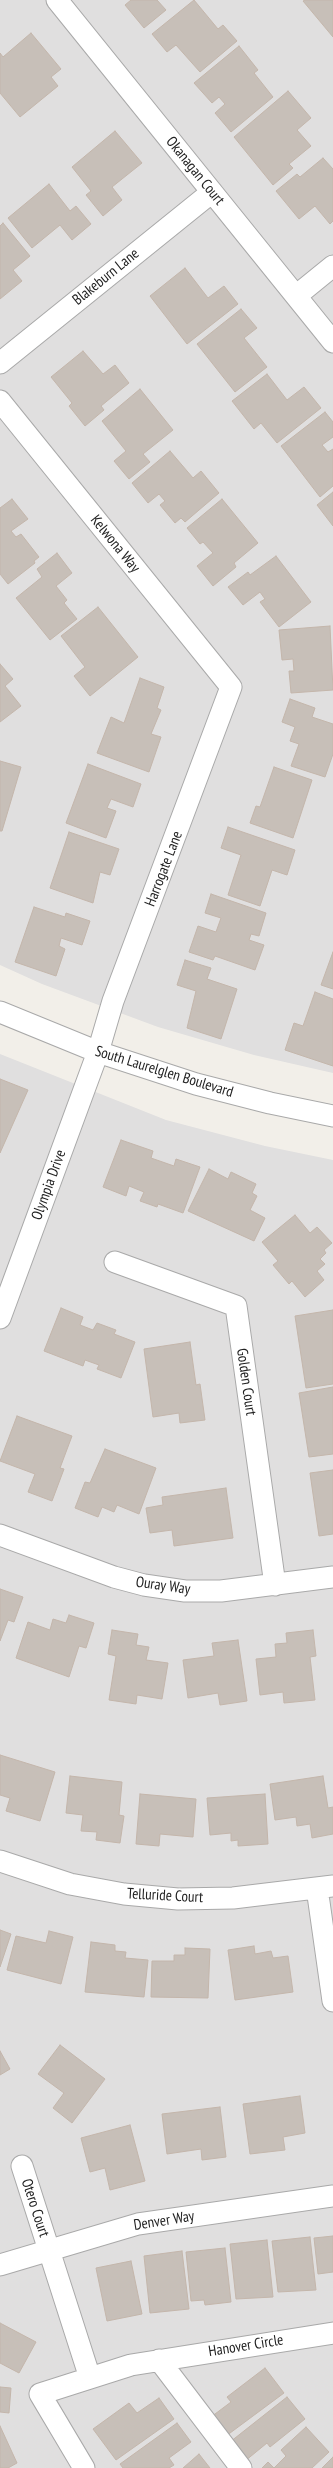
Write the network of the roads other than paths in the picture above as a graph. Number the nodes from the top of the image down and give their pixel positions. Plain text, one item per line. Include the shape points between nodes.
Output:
1 (57, 0) edge
2 (212, 192) junction
3 (333, 266) edge
4 (296, 296) junction
5 (333, 342) edge
6 (0, 363) edge
7 (0, 402) edge
8 (231, 687) joint
9 (0, 1012) edge
10 (98, 1052) junction
11 (333, 1116) edge
12 (115, 1262) dead end
13 (0, 1318) edge
14 (0, 1535) edge
15 (333, 1577) edge
16 (275, 1585) junction
17 (0, 1861) edge
18 (325, 1887) edge
19 (333, 2001) edge
20 (22, 2166) dead end
21 (333, 2196) edge
22 (49, 2250) junction
23 (0, 2266) edge
24 (333, 2333) edge
25 (159, 2360) junction
26 (90, 2378) junction
27 (84, 2468) edge
28 (241, 2468) edge

1 - 2 street, Okanagan Court
2 - 4 street, Okanagan Court
2 - 6 street, Blakeburn Lane
3 - 4 street
4 - 5 street, Okanagan Court
7 - 8 street, Kelwona Way
8 - 10 street, Harrogate Lane via 113,1001
9 - 10 street, South Laurelglen Boulevard
10 - 11 street, South Laurelglen Boulevard via 196,1084
10 - 13 street, Olympia Drive
12 - 16 street, Golden Court via 236,1306
14 - 16 street, Ouray Way via 114,1577 144,1585 185,1591 221,1591
15 - 16 street, Ouray Way
17 - 18 street, Telluride Court via 70,1884 124,1894 170,1898 233,1898
18 - 19 street
20 - 22 street, Otero Court
21 - 22 street, Denver Way via 138,2224
22 - 23 street, Denver Way
22 - 26 street
24 - 25 street, Hanover Circle
25 - 26 street, Hanover Circle via 131,2365
25 - 28 street
26 - 27 street, Hanover Circle via 40,2394

